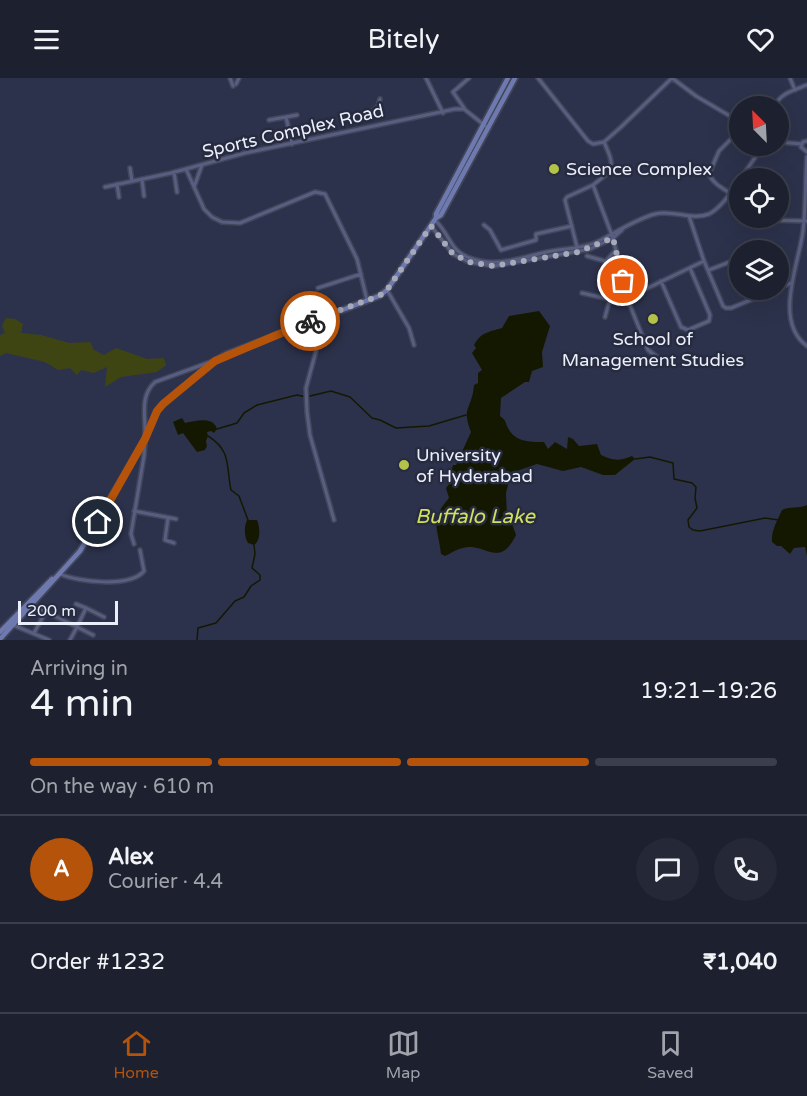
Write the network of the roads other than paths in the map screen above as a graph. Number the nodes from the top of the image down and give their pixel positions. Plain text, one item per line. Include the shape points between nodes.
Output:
1 (230, 78) edge
2 (239, 78) edge
3 (426, 78) edge
4 (508, 78) edge
5 (515, 78) edge
6 (538, 78) edge
7 (672, 78) edge
8 (790, 78) edge
9 (468, 79) edge
10 (807, 85) edge
11 (795, 90) junction
12 (783, 96) edge
13 (380, 99) dead end
14 (464, 109) junction
15 (443, 113) junction
16 (297, 116) dead end
17 (367, 116) dead end
18 (729, 116) edge
19 (286, 117) junction
20 (269, 120) dead end
21 (485, 126) junction
22 (729, 140) edge
23 (603, 141) junction
24 (807, 141) edge
25 (789, 143) edge
26 (292, 144) junction
27 (802, 144) junction
28 (807, 152) edge
29 (807, 157) edge
30 (202, 165) junction
31 (130, 168) dead end
32 (186, 169) junction
33 (174, 172) junction
34 (142, 179) junction
35 (132, 181) junction
36 (117, 184) junction
37 (593, 185) junction
38 (105, 187) dead end
39 (194, 188) junction
40 (177, 192) dead end
41 (729, 192) edge
42 (729, 194) edge
43 (144, 196) dead end
44 (119, 197) dead end
45 (689, 216) junction
46 (436, 219) junction
47 (789, 220) edge
48 (805, 220) edge
49 (484, 225) dead end
50 (431, 226) junction
51 (572, 226) junction
52 (624, 228) junction
53 (611, 234) junction
54 (613, 238) junction
55 (578, 250) junction
56 (616, 250) junction
57 (587, 256) dead end
58 (704, 261) junction
59 (605, 262) junction
60 (729, 262) edge
61 (619, 265) junction
62 (690, 268) junction
63 (709, 270) junction
64 (361, 274) junction
65 (661, 281) junction
66 (791, 283) joint
67 (318, 288) dead end
68 (387, 290) junction
69 (582, 293) dead end
70 (609, 299) junction
71 (367, 300) junction
72 (628, 300) junction
73 (747, 300) edge
74 (320, 317) junction
75 (605, 317) dead end
76 (414, 345) dead end
77 (806, 346) edge
78 (215, 361) junction
79 (668, 365) dead end
80 (145, 439) junction
81 (134, 511) junction
82 (168, 518) junction
83 (176, 519) dead end
84 (334, 520) dead end
85 (174, 543) dead end
86 (134, 544) dead end
87 (140, 550) dead end
88 (60, 574) junction
89 (31, 603) junction
90 (76, 604) dead end
91 (86, 608) junction
92 (46, 613) junction
93 (104, 616) dead end
94 (14, 625) junction
95 (77, 627) junction
96 (0, 632) edge
97 (34, 633) junction
98 (93, 636) dead end
99 (0, 639) edge
100 (44, 639) edge
101 (49, 640) edge
102 (70, 640) edge

1 - 2 street via 234,85
3 - 15 street
4 - 21 street
5 - 21 street
6 - 23 street via 588,141
7 - 18 street
7 - 23 street
8 - 11 street
9 - 14 street via 453,92
10 - 11 street
11 - 12 street
13 - 17 street
14 - 15 street, Sports Complex Road
14 - 21 street
15 - 26 street, Sports Complex Road
16 - 19 street
19 - 20 street
19 - 26 street
21 - 46 street via 461,179
22 - 41 street via 718,151 709,174
23 - 37 street via 612,167
24 - 27 street
25 - 27 street
26 - 30 street, Sports Complex Road
27 - 28 street via 802,150
29 - 48 street
30 - 32 street, Sports Complex Road
30 - 39 street
31 - 35 street
32 - 33 street, Sports Complex Road
32 - 39 street
33 - 34 street, Sports Complex Road
33 - 40 street
34 - 35 street, Sports Complex Road
34 - 43 street
35 - 36 street, Sports Complex Road
36 - 38 street, Sports Complex Road
36 - 44 street
37 - 51 street via 567,196
37 - 53 street
39 - 64 street via 212,217 236,223 315,192 325,194
42 - 45 street via 713,212
45 - 52 street via 654,214
45 - 58 street
46 - 50 street
46 - 55 street via 457,251 478,261 505,262
47 - 48 street
48 - 66 street
49 - 51 street via 501,250 536,240 536,234
50 - 55 street via 453,254 478,265 507,265
50 - 68 street
51 - 55 street
52 - 53 street
52 - 54 street
53 - 54 street
53 - 55 street
54 - 55 street
54 - 56 street
56 - 59 street
56 - 61 street
57 - 59 street
58 - 62 street
58 - 63 street
59 - 61 street
59 - 70 street
60 - 63 street
61 - 72 street
62 - 65 street
62 - 65 street via 709,321 688,330 681,327
63 - 73 street via 723,306
64 - 67 street
64 - 71 street
65 - 72 street
66 - 77 street via 790,315
68 - 71 street
68 - 76 street via 409,328
69 - 70 street
70 - 72 street
70 - 75 street
71 - 74 street
72 - 79 street via 648,350
74 - 78 street
74 - 84 street via 306,388 307,412
78 - 80 street via 163,404
78 - 80 street via 155,382 149,388 144,409
80 - 81 street
80 - 88 street via 87,541
81 - 82 street
81 - 86 street
82 - 83 street
82 - 85 street via 165,540
87 - 88 street via 144,571 133,579 90,581
88 - 89 street
89 - 92 street
89 - 94 street
89 - 96 street
90 - 91 street
91 - 93 street
91 - 95 street
92 - 95 street
92 - 97 street
94 - 97 street
94 - 99 street
95 - 98 street
95 - 102 street
97 - 100 street
100 - 101 street

